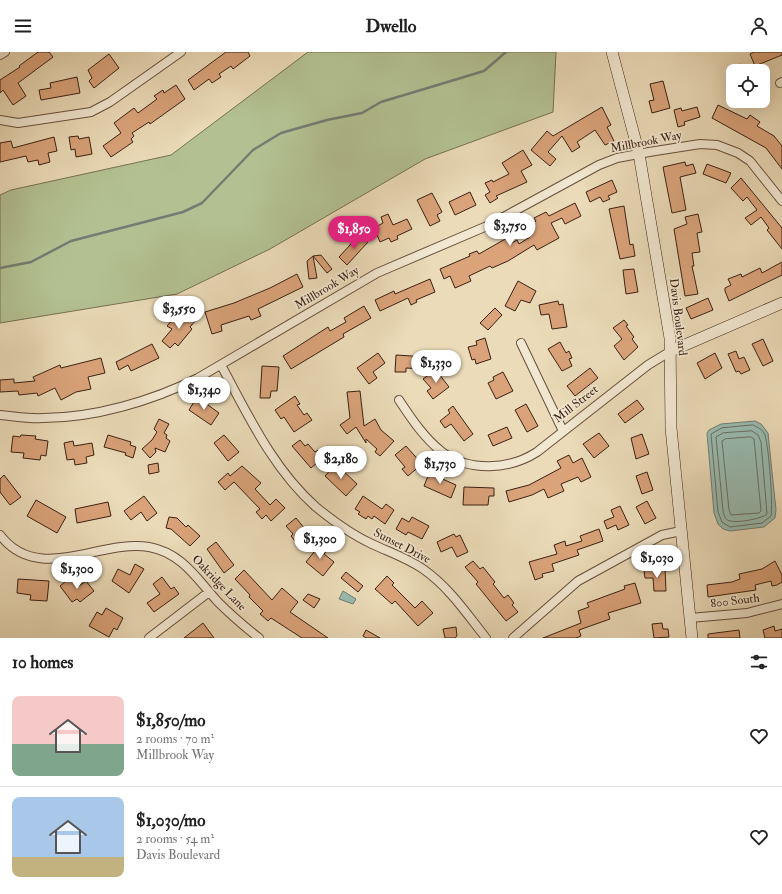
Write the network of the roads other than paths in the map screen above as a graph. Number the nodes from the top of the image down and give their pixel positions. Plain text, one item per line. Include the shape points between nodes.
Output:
1 (5, 52) edge
2 (181, 52) edge
3 (612, 52) edge
4 (0, 56) edge
5 (0, 120) edge
6 (639, 154) junction
7 (782, 201) edge
8 (782, 303) edge
9 (521, 343) dead end
10 (671, 351) junction
11 (221, 365) junction
12 (399, 400) dead end
13 (0, 415) edge
14 (563, 431) junction
15 (681, 531) junction
16 (0, 535) edge
17 (209, 592) junction
18 (782, 604) edge
19 (690, 618) junction
20 (149, 638) edge
21 (259, 638) edge
22 (486, 638) edge
23 (513, 638) edge
24 (692, 638) edge

1 - 4 street
2 - 5 street via 110,102 91,112 18,123
3 - 6 street, Davis Boulevard
6 - 7 street, Millbrook Way via 700,144 724,147 750,161
6 - 10 street, Davis Boulevard
6 - 11 street, Millbrook Way via 599,165 487,226 376,273
8 - 10 street, Mill Street
9 - 14 street
10 - 14 street, Mill Street
10 - 15 street, Davis Boulevard via 670,411
11 - 13 street, Millbrook Way via 170,391 122,406 45,418
11 - 22 street, Sunset Drive via 263,441 294,486 338,524 371,544 410,561 434,577
12 - 14 street, Mill Street via 434,445 452,458 475,466 498,466 520,461 537,452
15 - 19 street, Davis Boulevard
15 - 23 street via 662,535 578,582
16 - 17 street, Oakridge Lane via 16,551 43,560 123,547 140,546 156,549 183,562
17 - 20 street
17 - 21 street, Oakridge Lane
18 - 19 street, 800 South via 747,612
19 - 24 street, Davis Boulevard

